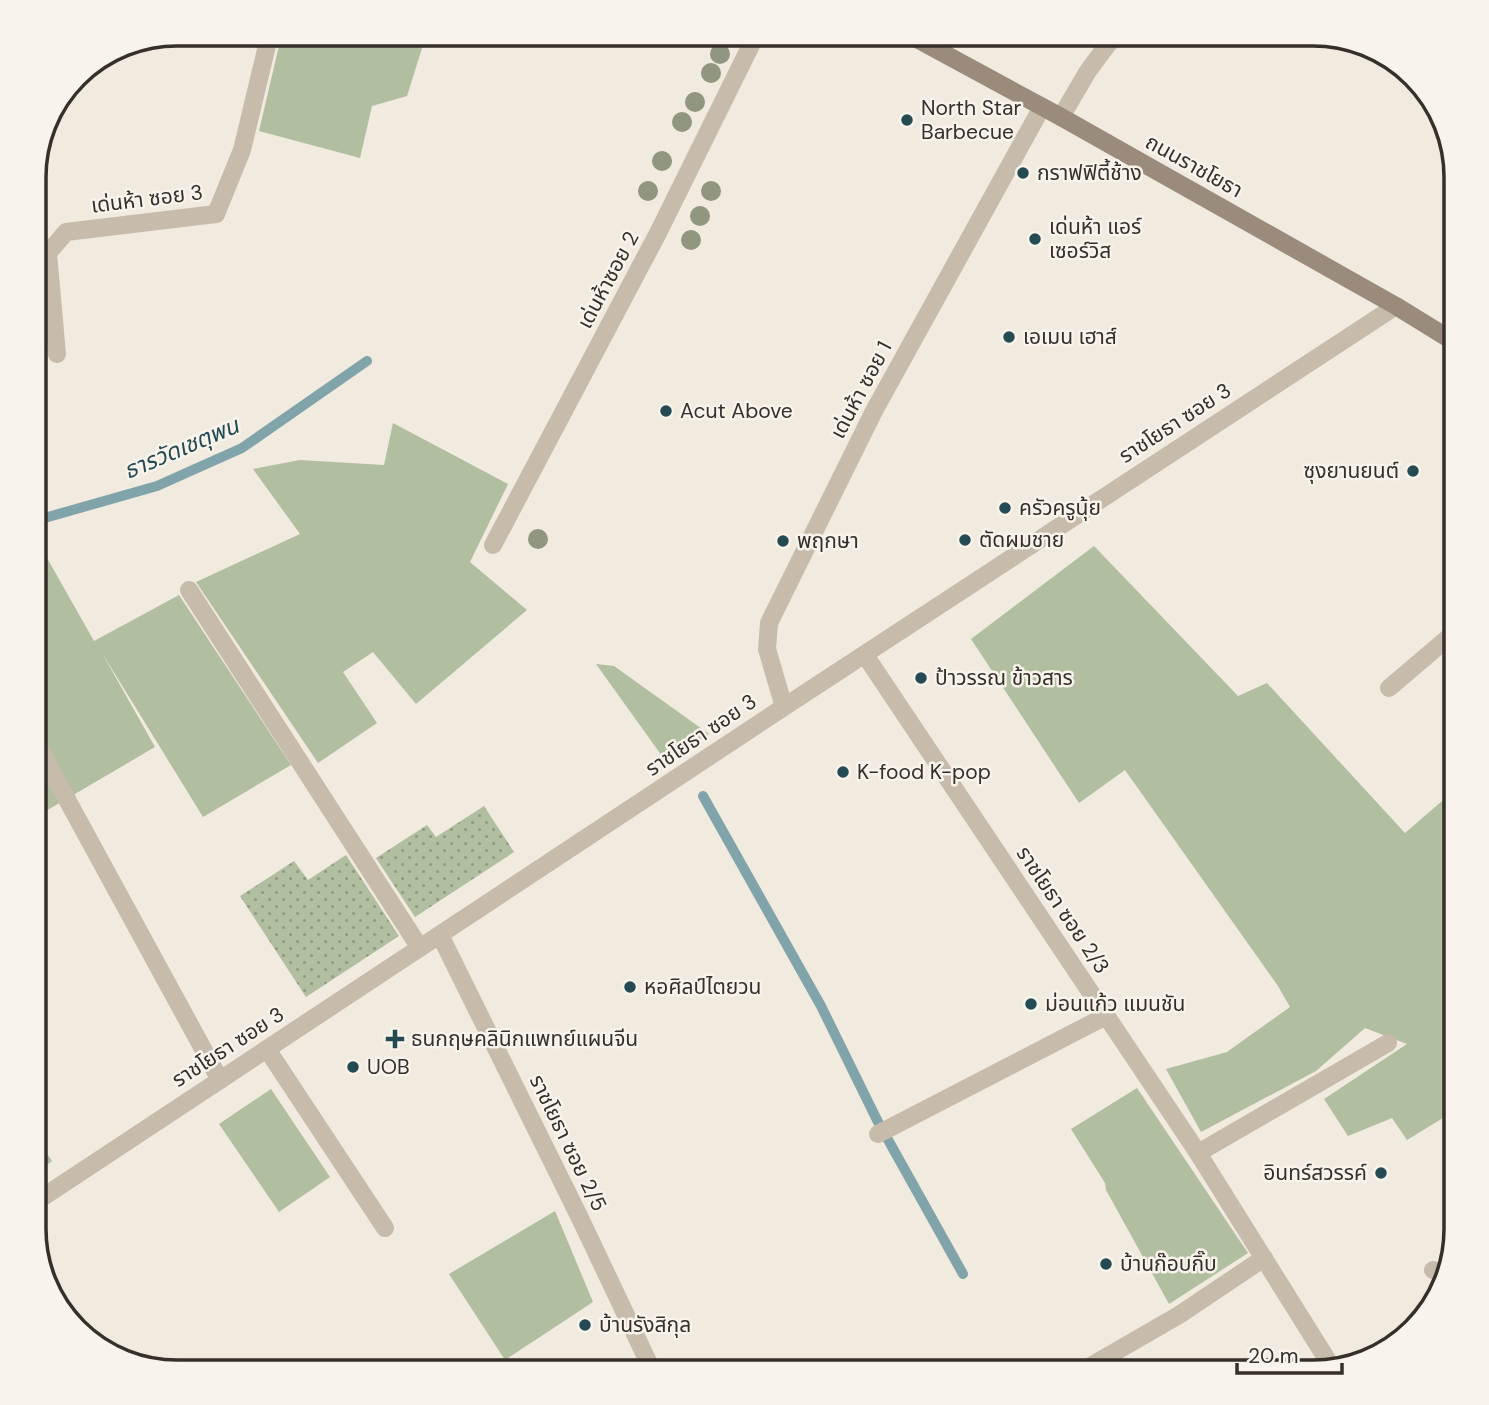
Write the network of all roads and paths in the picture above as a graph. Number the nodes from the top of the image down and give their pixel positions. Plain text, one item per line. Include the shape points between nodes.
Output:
1 (267, 46) edge
2 (751, 46) edge
3 (930, 46) edge
4 (1107, 46) edge
5 (1042, 107) junction
6 (1061, 117) junction
7 (1396, 306) junction
8 (1443, 336) edge
9 (57, 354) dead end
10 (493, 545) dead end
11 (189, 590) dead end
12 (1443, 642) edge
13 (865, 655) junction
14 (1389, 688) dead end
15 (785, 707) junction
16 (46, 761) edge
17 (440, 935) junction
18 (420, 948) junction
19 (1107, 1016) junction
20 (1388, 1043) dead end
21 (267, 1049) junction
22 (220, 1080) junction
23 (878, 1133) dead end
24 (1198, 1153) junction
25 (46, 1195) edge
26 (385, 1228) dead end
27 (1264, 1258) junction
28 (1326, 1358) edge
29 (647, 1360) edge
30 (1102, 1360) edge

1 - 9 street, เด่นห้า ซอย 3 via 242,150 216,214 66,232 48,253
2 - 10 street, เด่นห้าซอย 2 via 658,233
3 - 5 main road, ถนนราชโยธา
4 - 6 street
5 - 6 main road, ถนนราชโยธา
5 - 15 street, เด่นห้า ซอย 1 via 874,411 769,623 767,649
6 - 7 main road, ถนนราชโยธา
7 - 8 main road, ถนนราชโยธา
7 - 13 street, ราชโยธา ซอย 3
11 - 18 street
12 - 14 street
13 - 15 street, ราชโยธา ซอย 3
13 - 19 street, ราชโยธา ซอย 2/3
15 - 17 street, ราชโยธา ซอย 3
16 - 22 street
17 - 18 street, ราชโยธา ซอย 3
17 - 29 street, ราชโยธา ซอย 2/5
18 - 21 street, ราชโยธา ซอย 3
19 - 23 street
19 - 24 street, ราชโยธา ซอย 2/3
20 - 24 street
21 - 22 street, ราชโยธา ซอย 3
21 - 26 street
22 - 25 street, ราชโยธา ซอย 3
24 - 27 street, ราชโยธา ซอย 2/3
27 - 28 street, ราชโยธา ซอย 2/3
27 - 30 street

